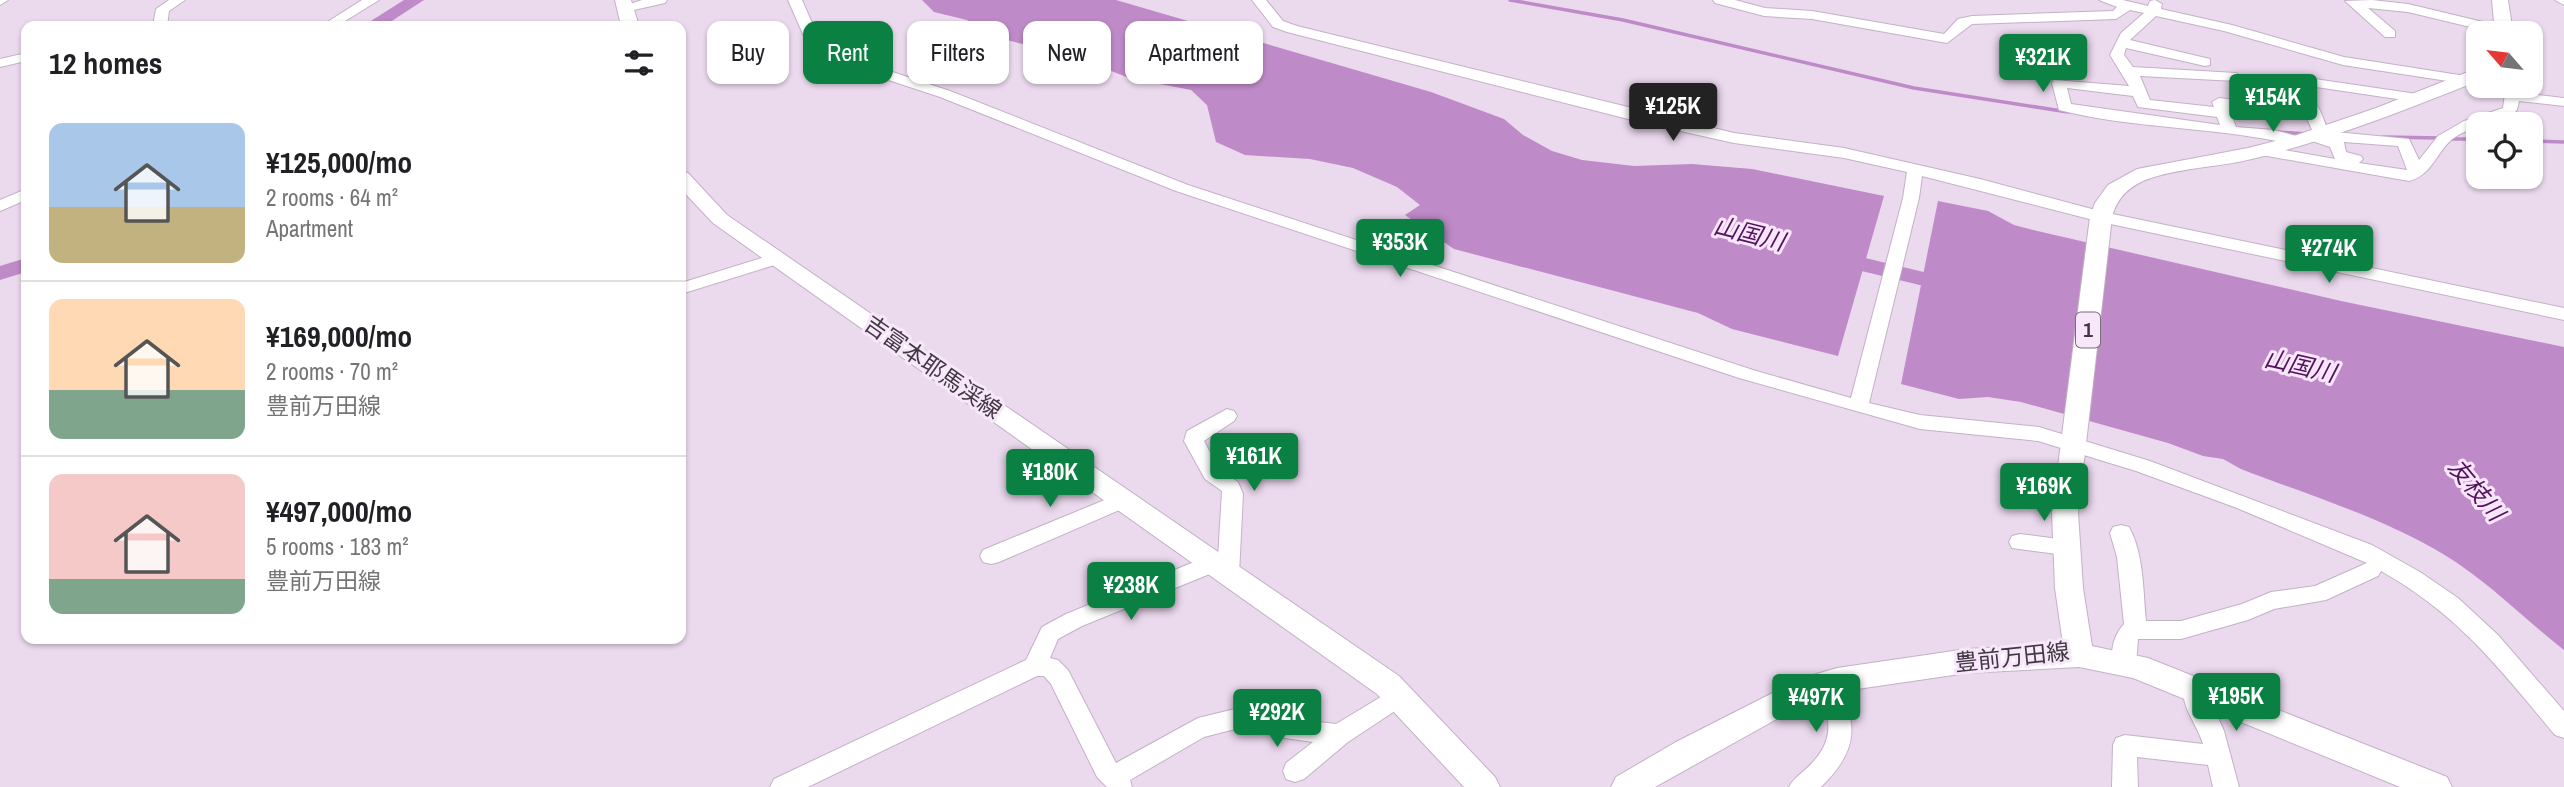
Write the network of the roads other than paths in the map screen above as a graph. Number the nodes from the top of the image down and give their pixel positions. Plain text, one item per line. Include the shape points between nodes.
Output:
1 (178, 0) edge
2 (357, 0) edge
3 (372, 0) edge
4 (660, 0) edge
5 (795, 0) edge
6 (1259, 0) edge
7 (1720, 0) edge
8 (2106, 0) edge
9 (2500, 0) edge
10 (2352, 1) edge
11 (624, 4) edge
12 (2127, 5) junction
13 (2155, 5) edge
14 (2058, 15) junction
15 (2116, 15) junction
16 (161, 21) edge
17 (327, 21) edge
18 (336, 21) edge
19 (629, 21) edge
20 (2503, 21) edge
21 (2466, 22) edge
22 (2102, 26) junction
23 (2390, 34) dead end
24 (2125, 37) junction
25 (21, 58) edge
26 (2205, 62) dead end
27 (0, 63) edge
28 (2129, 71) junction
29 (2236, 76) dead end
30 (2466, 76) edge
31 (2466, 79) edge
32 (2301, 81) dead end
33 (2116, 89) junction
34 (2186, 94) dead end
35 (2417, 98) junction
36 (2511, 98) edge
37 (2543, 98) edge
38 (2564, 102) edge
39 (2143, 105) junction
40 (2248, 105) junction
41 (2279, 109) junction
42 (2223, 113) junction
43 (2123, 115) junction
44 (2195, 116) junction
45 (2230, 131) junction
46 (2322, 137) junction
47 (2371, 139) junction
48 (2262, 142) junction
49 (2376, 163) junction
50 (1915, 170) junction
51 (2415, 170) junction
52 (686, 182) edge
53 (21, 196) edge
54 (1911, 198) joint
55 (0, 206) edge
56 (2101, 220) junction
57 (778, 258) junction
58 (686, 287) edge
59 (2564, 314) edge
60 (1859, 403) junction
61 (1227, 416) dead end
62 (2075, 440) junction
63 (1124, 500) junction
64 (2121, 533) dead end
65 (2020, 542) dead end
66 (2065, 547) junction
67 (991, 556) dead end
68 (1220, 569) junction
69 (2371, 570) dead end
70 (2136, 630) junction
71 (2079, 655) junction
72 (2124, 664) junction
73 (1035, 666) junction
74 (1825, 683) junction
75 (2194, 689) junction
76 (1399, 696) junction
77 (2564, 727) edge
78 (1339, 735) junction
79 (2218, 756) junction
80 (1295, 771) dead end
81 (1117, 782) edge
82 (2228, 786) edge
83 (783, 787) edge
84 (1484, 787) edge
85 (1627, 787) edge
86 (1802, 787) edge
87 (2125, 787) edge
88 (2436, 787) edge

1 - 16 street via 163,9
2 - 17 street
3 - 18 street
4 - 11 street
5 - 60 street via 817,50 824,54 945,94 1182,188 1746,374
6 - 50 street via 1278,24 1352,47 1734,138 1844,153
7 - 14 street via 1764,12 1812,15 1947,39 1963,22 1972,20
8 - 12 street
9 - 20 main road
10 - 21 street
10 - 23 street
11 - 19 main road
12 - 13 street
12 - 15 street
13 - 24 street
13 - 30 street via 2343,61
14 - 15 street
14 - 22 street
15 - 22 street
22 - 24 street
24 - 26 street
24 - 28 street via 2117,55
25 - 27 street
28 - 29 street
28 - 39 street
31 - 35 main road, 豊前万田線 / 1
32 - 35 street
33 - 39 street
33 - 43 street
33 - 43 street via 2059,83 2064,107
34 - 44 street
35 - 46 main road, 豊前万田線 / 1
36 - 51 street via 2510,110 2504,115 2469,124 2443,139 2432,157
37 - 38 street
39 - 43 street
39 - 44 street
39 - 45 street
40 - 41 street
40 - 42 street via 2219,102
40 - 48 street
41 - 46 street
41 - 46 street via 2278,103 2309,106
42 - 44 street
42 - 45 street
45 - 48 street
46 - 47 street
46 - 48 main road, 豊前万田線 / 1
46 - 49 street via 2339,155
47 - 49 street
47 - 51 street via 2404,142
48 - 51 street via 2409,176
48 - 56 main road, 豊前万田線 / 1 via 2130,178 2115,188
49 - 51 street
50 - 54 street
50 - 56 street
52 - 57 main road, 吉富本耶馬渓線 via 720,219
53 - 55 street
54 - 60 street
56 - 59 street
56 - 62 main road, 豊前万田線 / 1
57 - 58 street
57 - 63 main road, 吉富本耶馬渓線
60 - 62 street via 1920,422
61 - 68 street via 1194,436 1212,474 1231,487 1233,494
62 - 66 main road, 豊前万田線 / 1
62 - 77 street via 2364,551 2412,578 2450,604 2490,641
63 - 67 street
63 - 68 main road, 吉富本耶馬渓線
64 - 70 street
65 - 66 street
66 - 71 main road, 豊前万田線 / 1
68 - 73 street via 1074,620 1050,633
68 - 76 main road, 吉富本耶馬渓線 via 1360,664
69 - 70 street via 2318,594 2271,601 2181,630
70 - 72 street via 2126,638
71 - 72 main road
71 - 74 main road, 豊前万田線 via 1967,661
72 - 75 main road
73 - 81 street via 1050,667 1060,677
73 - 83 street
74 - 85 main road, 豊前万田線 via 1800,691
74 - 86 street via 1839,709 1841,728 1824,767
75 - 79 street
75 - 88 main road
76 - 78 street
76 - 84 main road, 吉富本耶馬渓線
78 - 80 street
78 - 81 street via 1244,717 1198,728
79 - 82 street
79 - 87 street via 2125,745

